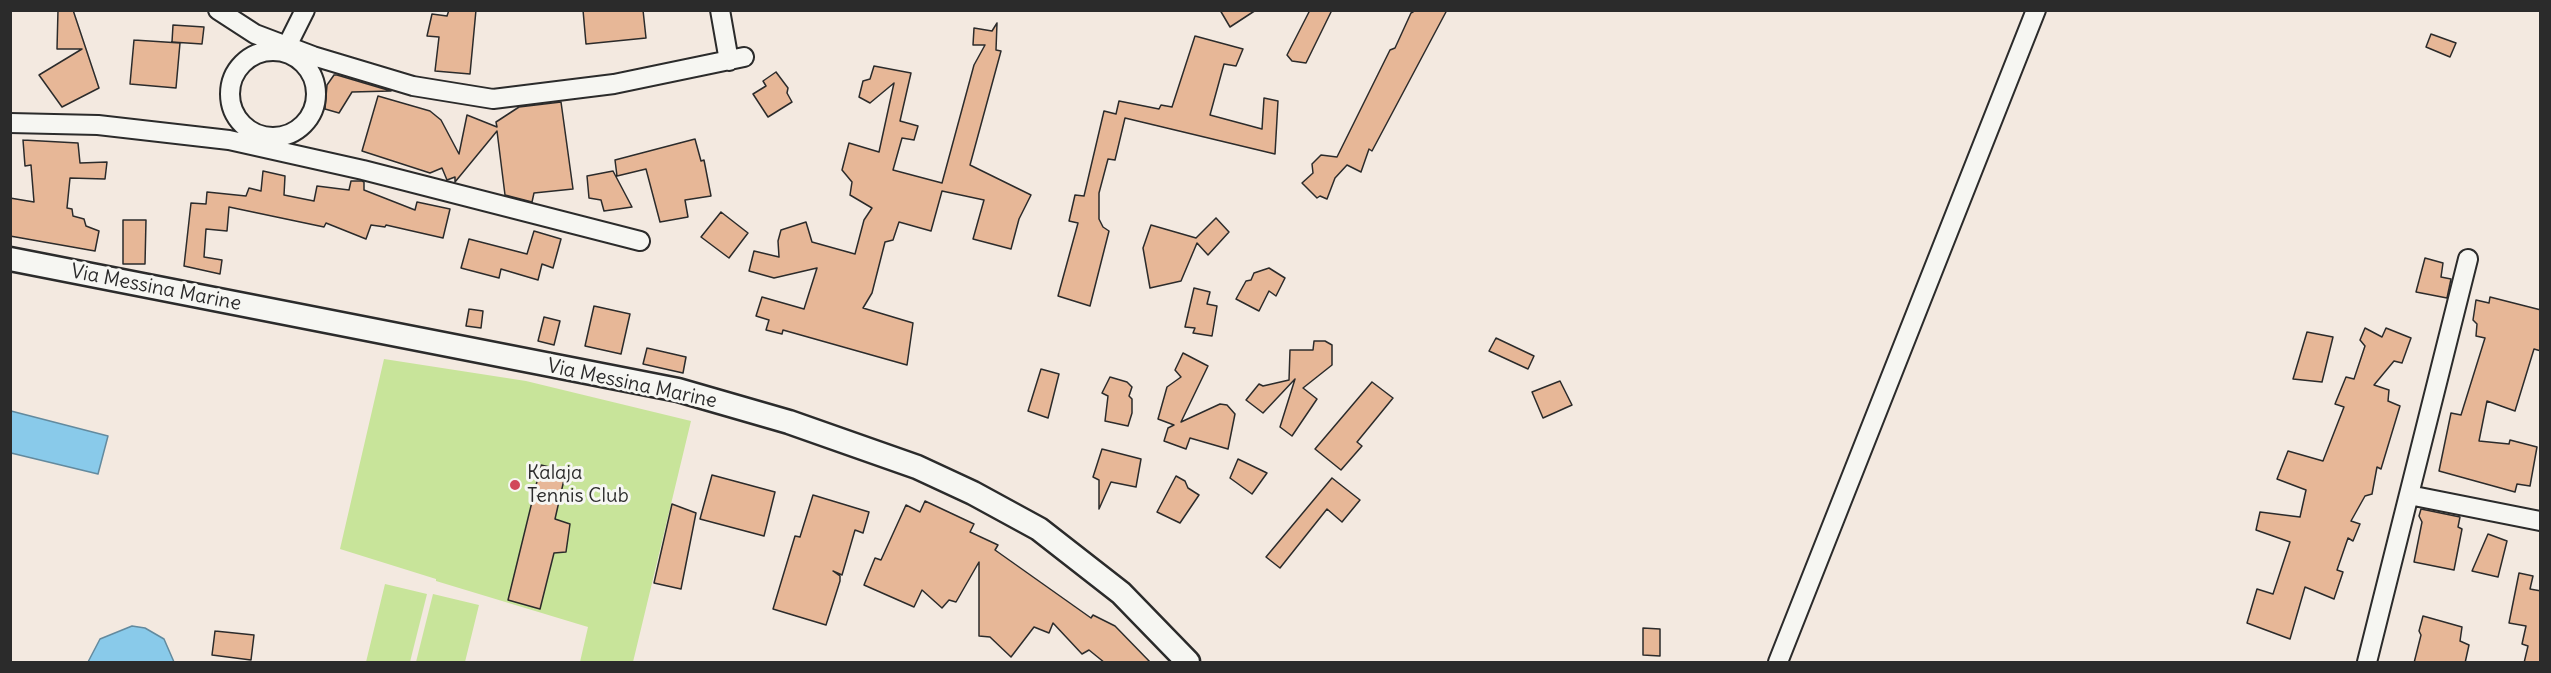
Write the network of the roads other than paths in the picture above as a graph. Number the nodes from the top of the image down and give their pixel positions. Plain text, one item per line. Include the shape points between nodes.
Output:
1 (218, 10) edge
2 (305, 10) edge
3 (720, 10) edge
4 (2036, 10) edge
5 (261, 36) junction
6 (287, 46) junction
7 (252, 56) junction
8 (315, 64) junction
9 (234, 114) junction
10 (10, 123) edge
11 (298, 129) junction
12 (220, 139) junction
13 (296, 156) junction
14 (640, 241) dead end
15 (10, 259) edge
16 (2468, 259) dead end
17 (2409, 495) junction
18 (2541, 521) edge
19 (1188, 663) edge
20 (1778, 663) edge
21 (2367, 663) edge

1 - 5 street
2 - 6 street
3 - 8 street via 737,59 614,84 493,99
4 - 20 street
5 - 6 street
5 - 7 street
6 - 8 street
7 - 8 street via 267,51 283,52
7 - 9 street via 236,71 229,93
8 - 11 street via 315,102
9 - 11 street via 256,134 270,137
9 - 12 street
10 - 12 street via 98,125
11 - 13 street
12 - 13 street
13 - 14 street
15 - 19 main road, Via Messina Marine via 678,390 789,422 917,467 1039,529 1121,593
16 - 17 street
17 - 18 street
17 - 21 street

